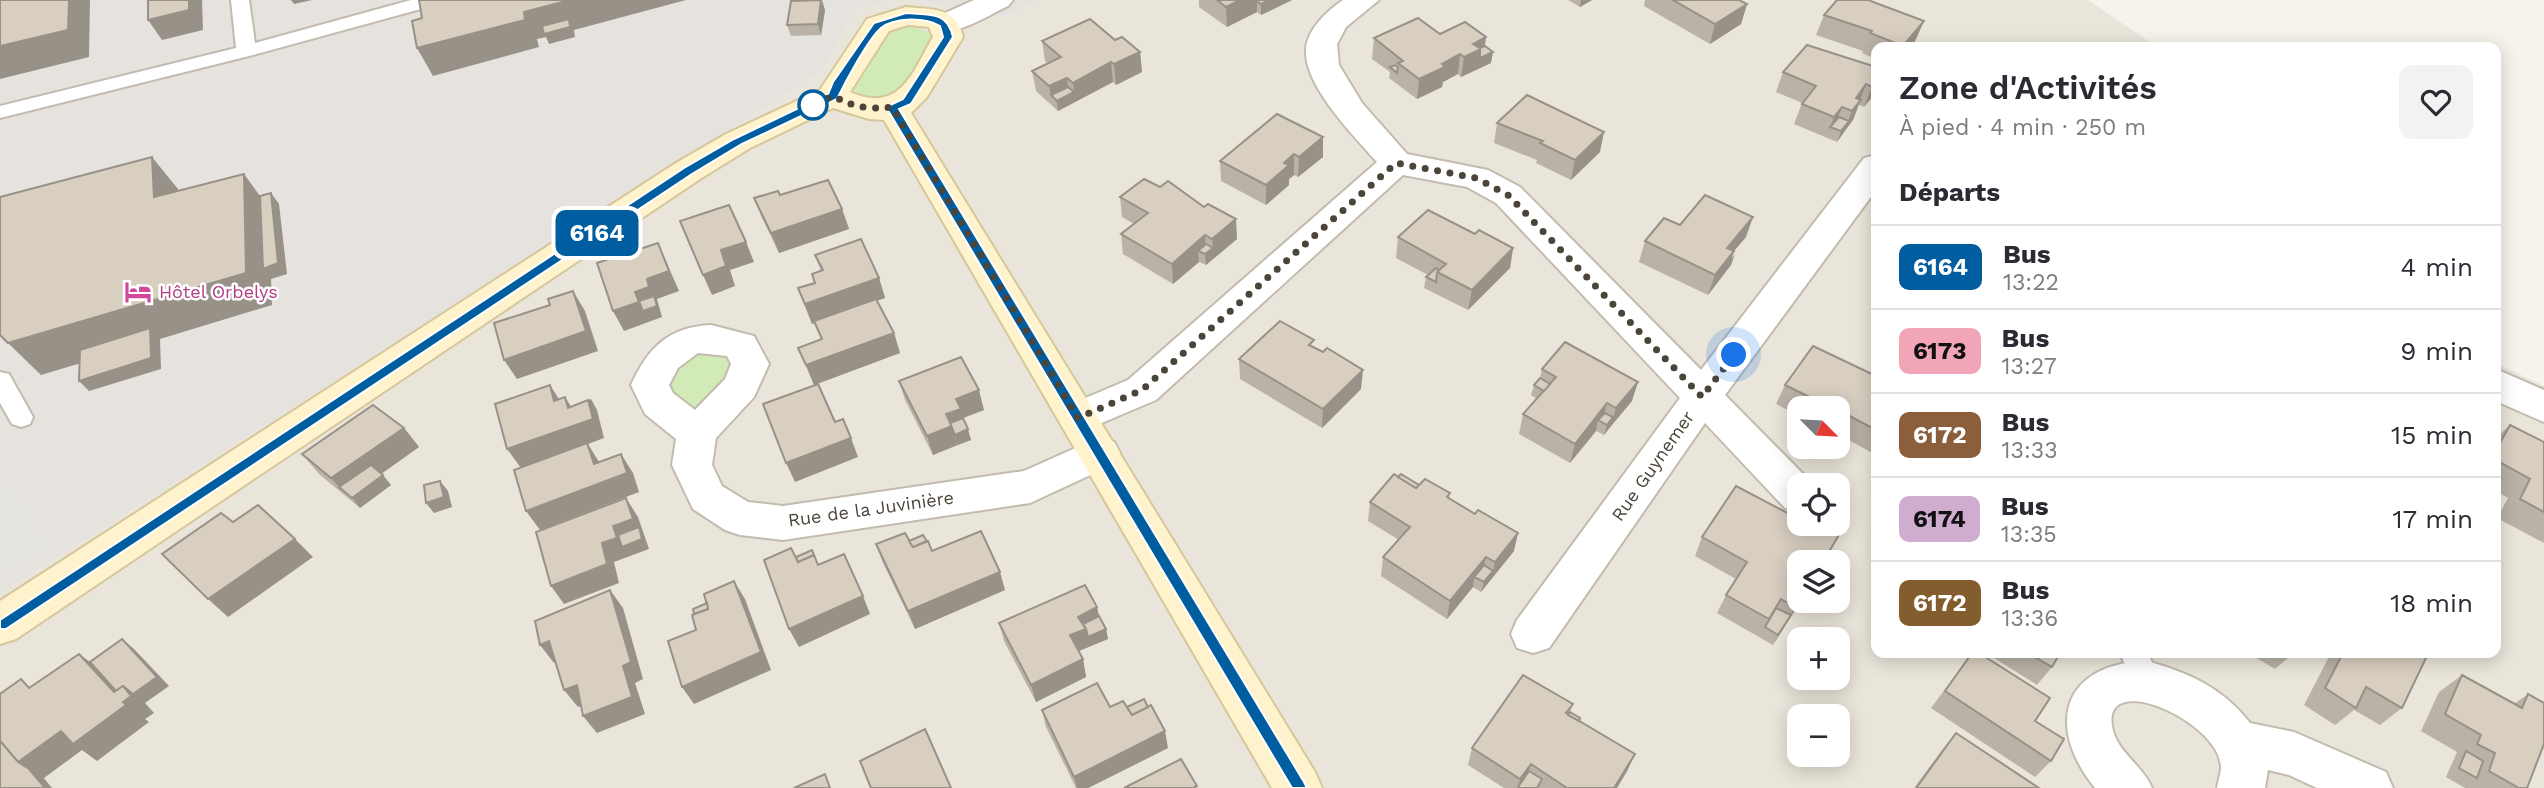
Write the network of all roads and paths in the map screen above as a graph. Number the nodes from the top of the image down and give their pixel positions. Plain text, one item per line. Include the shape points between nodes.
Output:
1 (240, 0) edge
2 (432, 0) edge
3 (998, 0) edge
4 (1364, 0) edge
5 (886, 10) edge
6 (945, 24) junction
7 (246, 51) junction
8 (833, 96) junction
9 (892, 107) junction
10 (0, 113) edge
11 (1396, 163) junction
12 (1871, 173) edge
13 (0, 382) edge
14 (2501, 386) edge
15 (1702, 397) junction
16 (2544, 407) edge
17 (20, 417) dead end
18 (1078, 418) junction
19 (697, 433) dead end
20 (1100, 453) junction
21 (1787, 484) edge
22 (0, 625) edge
23 (1533, 634) dead end
24 (2140, 667) edge
25 (2236, 742) junction
26 (1298, 788) edge
27 (2128, 788) edge
28 (2241, 788) edge
29 (2369, 788) edge

1 - 7 lane
2 - 7 lane
3 - 6 street
4 - 11 street via 1329,28 1321,52 1333,88
5 - 6 street
5 - 8 street
6 - 9 street via 948,37 907,102
7 - 10 lane
8 - 9 street via 852,107
8 - 22 street via 738,141 688,171
9 - 18 street
11 - 15 street via 1476,178 1508,195
11 - 18 street via 1142,390
12 - 15 street, Rue Guynemer
13 - 17 lane
14 - 16 street
15 - 21 street
15 - 23 street, Rue Guynemer
18 - 20 street
19 - 20 street, Rue de la Juvinière via 692,465 707,497 740,519 783,523 1030,487
20 - 26 street
24 - 25 street via 2197,701 2220,719
24 - 27 street via 2124,681 2106,688 2093,701 2088,719 2102,762
25 - 28 street via 2244,763
25 - 29 street via 2294,754

